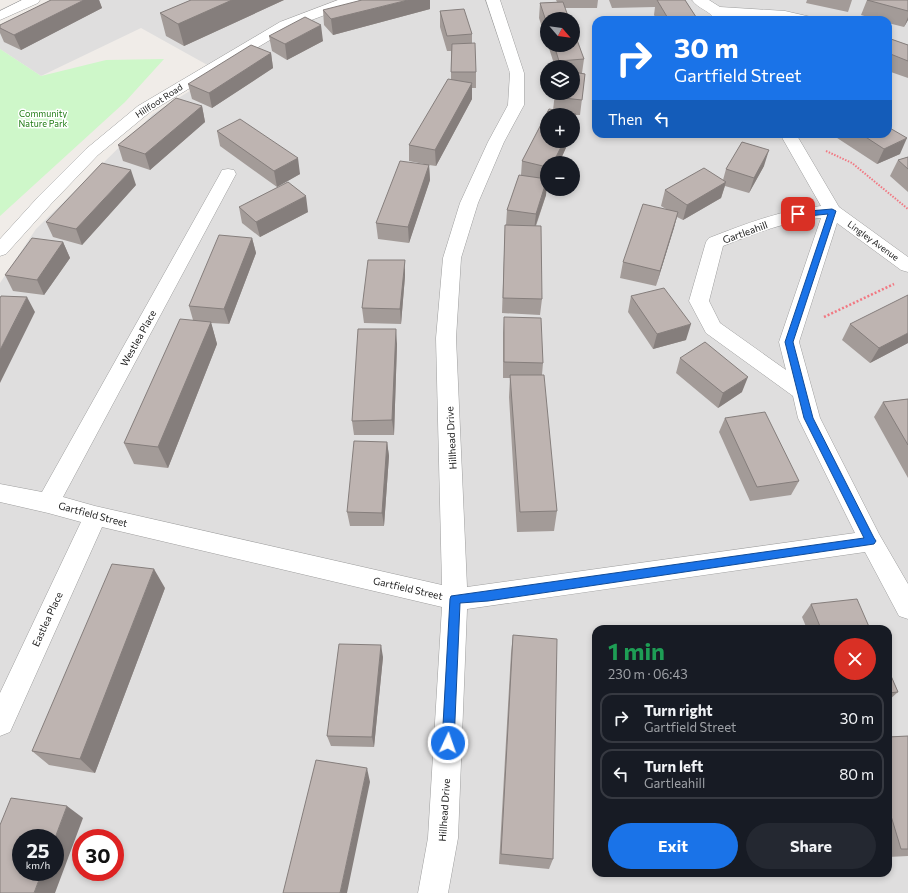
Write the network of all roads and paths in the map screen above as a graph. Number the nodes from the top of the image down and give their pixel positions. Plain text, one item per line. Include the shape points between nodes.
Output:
1 (34, 0) edge
2 (352, 0) edge
3 (493, 0) edge
4 (701, 1) edge
5 (0, 16) edge
6 (720, 16) edge
7 (789, 16) edge
8 (790, 138) edge
9 (825, 150) dead end
10 (228, 174) dead end
11 (908, 209) edge
12 (832, 211) junction
13 (0, 250) edge
14 (904, 274) edge
15 (792, 331) junction
16 (802, 392) junction
17 (0, 493) edge
18 (48, 503) junction
19 (95, 516) junction
20 (871, 541) junction
21 (455, 599) junction
22 (908, 608) edge
23 (0, 722) edge
24 (433, 893) edge

1 - 5 street
2 - 13 street, Hillfoot Road via 285,25 144,109 92,152
3 - 21 street, Hillhead Drive via 517,73 516,105 496,142 469,203 452,258 446,338
4 - 6 street
6 - 7 street
8 - 12 street, Lingley Avenue
9 - 11 path via 852,163
10 - 18 street, Westlea Place
12 - 14 street, Lingley Avenue
12 - 15 street
12 - 16 street, Gartleahill via 798,214 715,242 699,300 713,328
14 - 15 path
15 - 16 street via 789,342
16 - 20 street via 809,418
17 - 18 street, Gartfield Street
18 - 19 street, Gartfield Street
19 - 21 street, Gartfield Street
19 - 23 street, Eastlea Place
20 - 21 street, Gartfield Street
20 - 22 street
21 - 24 street, Hillhead Drive via 443,838

